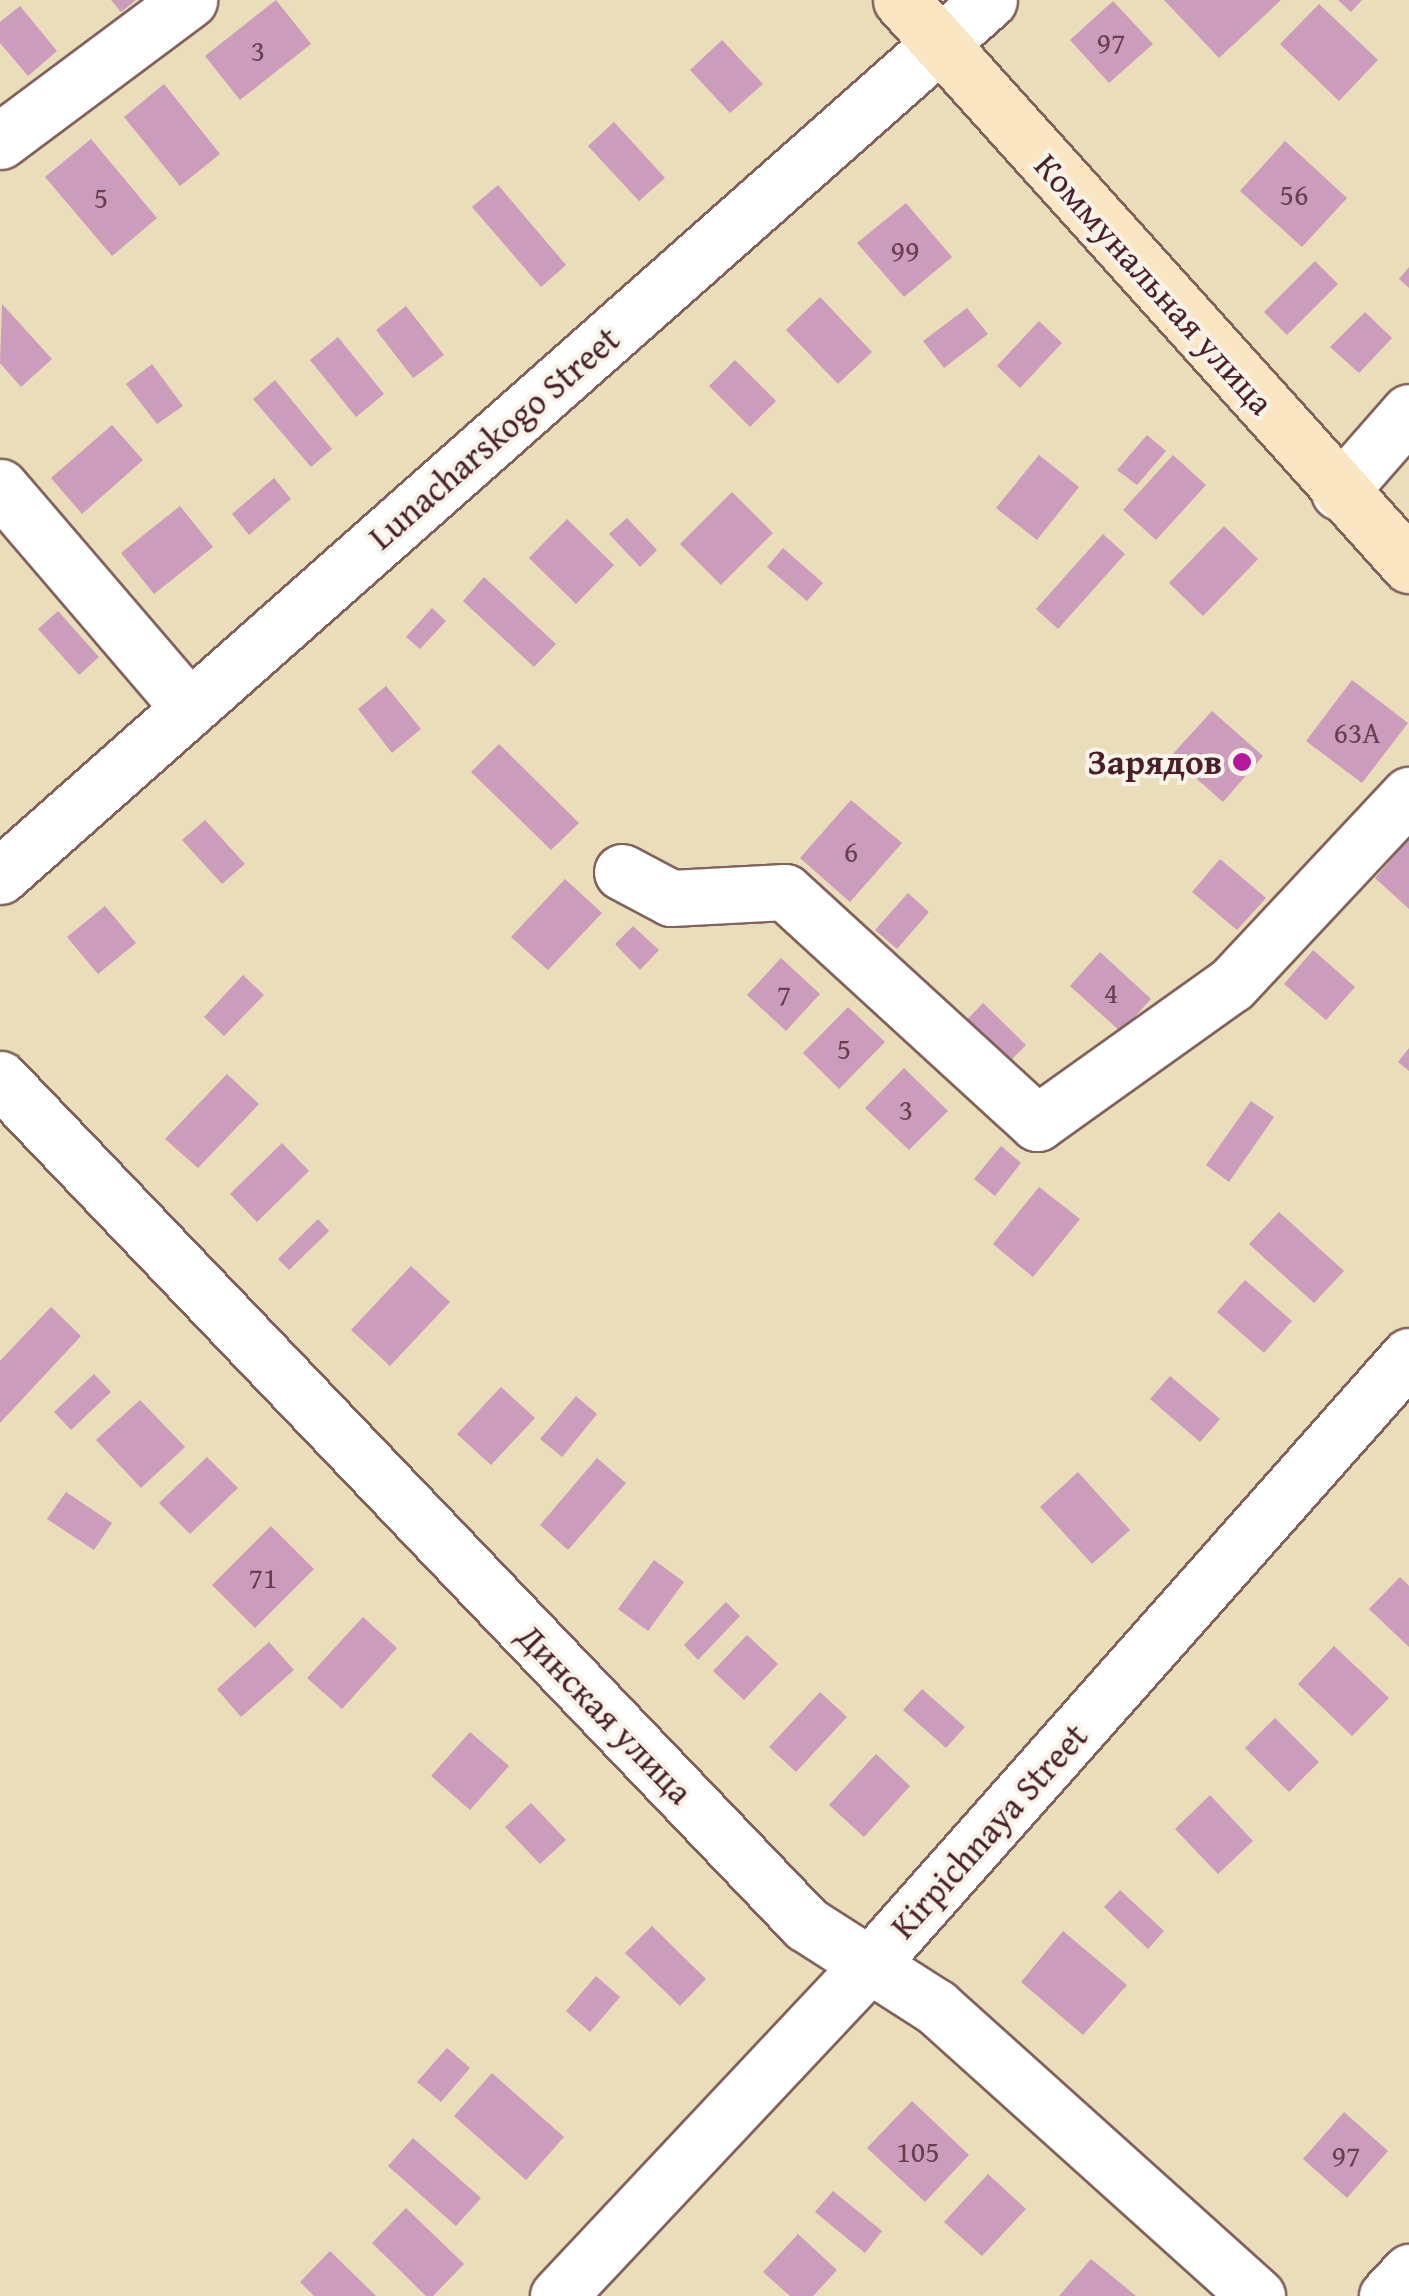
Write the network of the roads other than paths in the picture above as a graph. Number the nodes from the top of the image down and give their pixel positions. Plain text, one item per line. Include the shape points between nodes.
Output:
1 (189, 0) edge
2 (901, 0) edge
3 (989, 0) edge
4 (942, 46) junction
5 (0, 141) edge
6 (1409, 412) edge
7 (0, 487) edge
8 (1338, 492) junction
9 (1409, 565) edge
10 (188, 706) junction
11 (1409, 795) edge
12 (622, 872) dead end
13 (0, 876) edge
14 (0, 1079) edge
15 (1409, 1356) edge
16 (871, 1964) junction
17 (1409, 2272) edge
18 (558, 2296) edge
19 (1257, 2296) edge
20 (1387, 2296) edge

1 - 5 street
2 - 4 street, Коммунальная улица
3 - 4 street, Lunacharskogo Street
4 - 8 street, Коммунальная улица
4 - 10 street, Lunacharskogo Street
6 - 8 street
7 - 10 street
8 - 9 street, Коммунальная улица
10 - 13 street, Lunacharskogo Street
11 - 12 street via 1232,984 1037,1123 785,892 671,898
14 - 16 street, Динская улица via 806,1924
15 - 16 street, Kirpichnaya Street
16 - 18 street, Kirpichnaya Street
16 - 19 street, Динская улица via 936,2006
17 - 20 street

